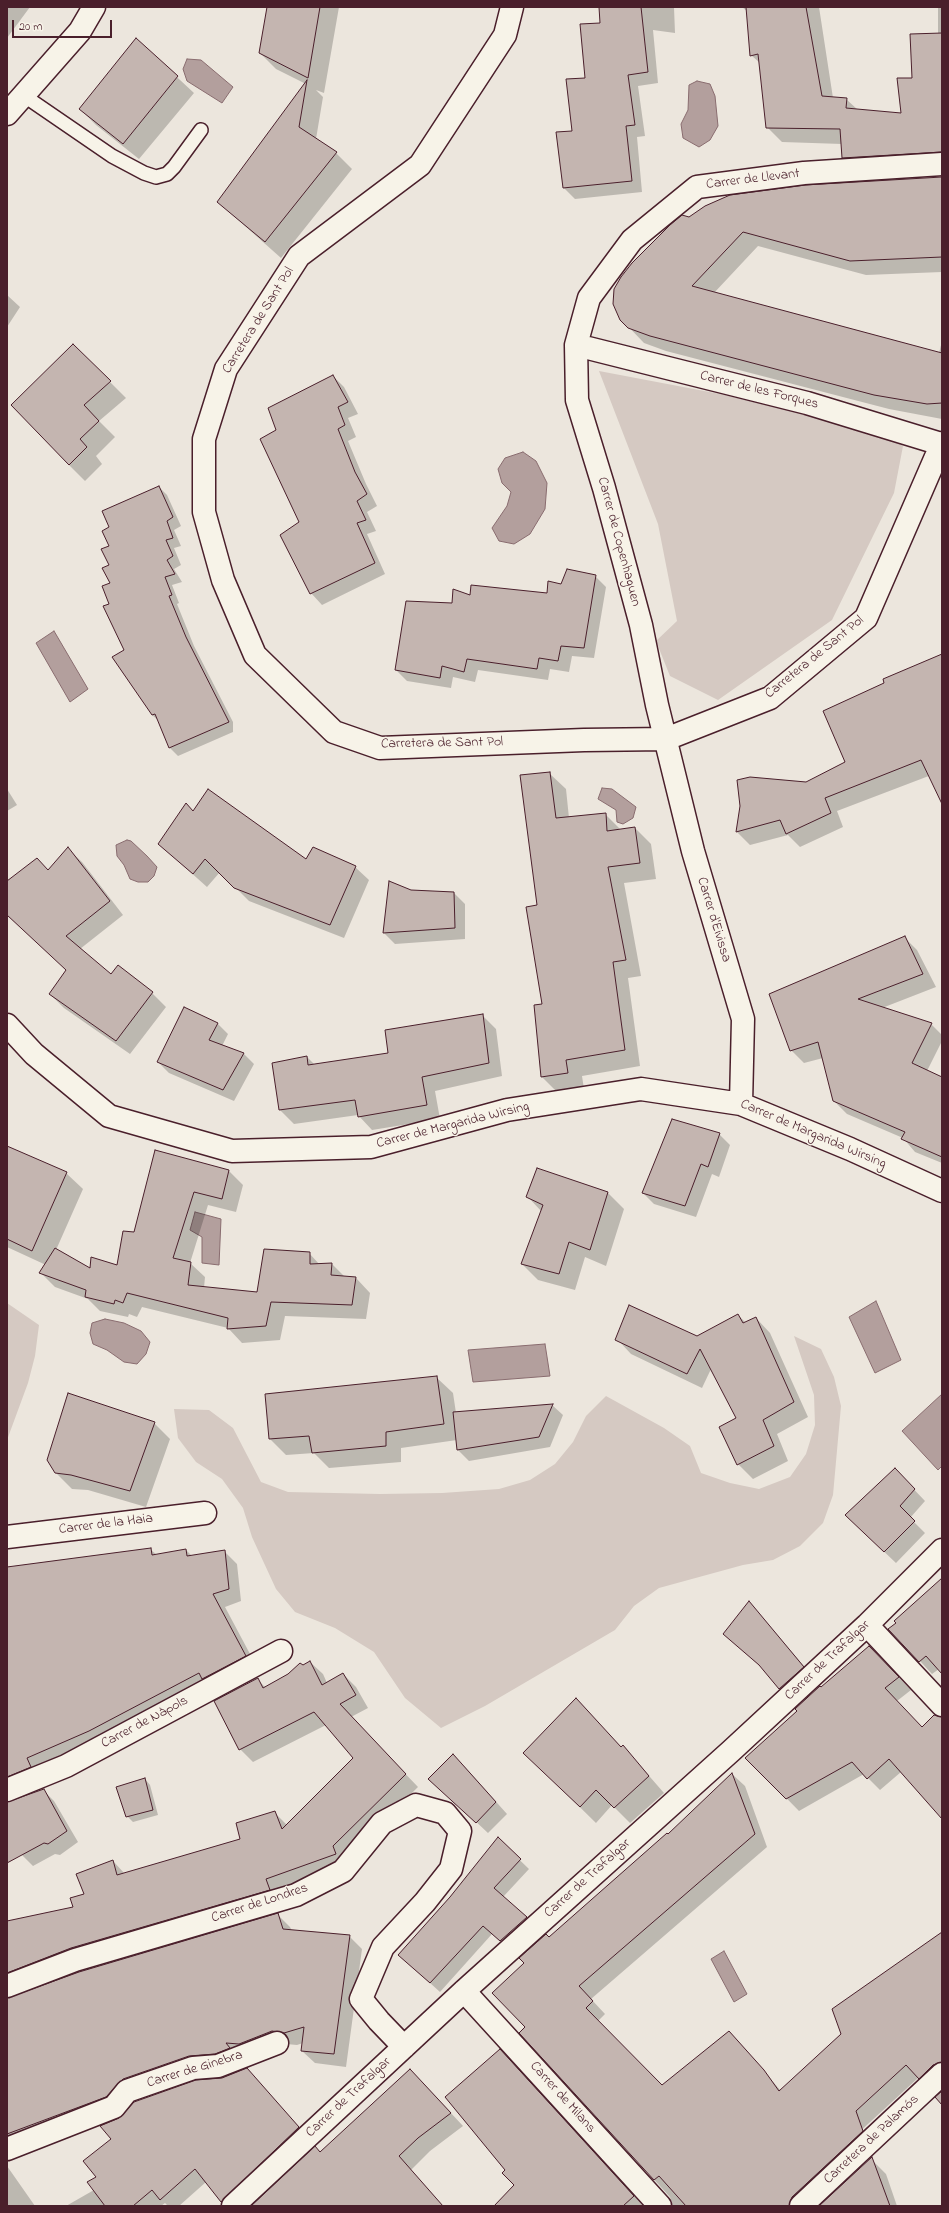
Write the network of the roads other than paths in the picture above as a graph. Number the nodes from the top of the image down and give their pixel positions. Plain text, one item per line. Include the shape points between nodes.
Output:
1 (94, 7) edge
2 (512, 7) edge
3 (23, 95) junction
4 (7, 114) edge
5 (201, 130) dead end
6 (942, 164) edge
7 (576, 345) junction
8 (942, 443) edge
9 (666, 739) junction
10 (7, 1025) edge
11 (741, 1104) junction
12 (942, 1191) edge
13 (205, 1513) dead end
14 (7, 1537) edge
15 (942, 1550) edge
16 (867, 1625) junction
17 (282, 1651) dead end
18 (942, 1706) edge
19 (7, 1790) edge
20 (7, 1986) edge
21 (464, 1991) junction
22 (277, 2044) dead end
23 (404, 2047) junction
24 (942, 2074) edge
25 (7, 2149) edge
26 (233, 2206) edge
27 (660, 2206) edge
28 (801, 2206) edge

1 - 3 street via 80,31
2 - 9 street, Carretera de Sant Pol via 504,35 420,165 300,256 226,369 204,440 204,512 223,580 256,655 334,732 380,748
3 - 4 street
3 - 5 lane via 112,156 144,173 156,176 167,174 174,167
6 - 7 street, Carrer de Llevant via 804,173 697,187 632,240 589,298
7 - 8 street, Carrer de les Forques via 807,403
7 - 9 street, Carrer de Copenhaguen via 577,400 637,610
8 - 9 street, Carretera de Sant Pol via 866,618 770,698
9 - 11 street, Carrer d'Eivissa via 693,851 743,1019
10 - 11 street, Carrer de Margarida Wirsing via 34,1054 109,1116 232,1151 371,1147 507,1110 640,1089
11 - 12 street, Carrer de Margarida Wirsing
13 - 14 street, Carrer de la Haia
15 - 16 street, Carrer de Trafalgar
16 - 18 street
16 - 21 street, Carrer de Trafalgar
17 - 19 street, Carrer de Nàpols via 66,1766
20 - 23 street, Carrer de Londres via 75,1960 296,1895 343,1871 382,1823 416,1805 445,1813 460,1831 451,1869 425,1902 383,1947 361,1999
21 - 23 street, Carrer de Trafalgar
21 - 27 street, Carrer de Milans
22 - 25 street, Carrer de Ginebra via 218,2066 193,2068 127,2091 114,2107
23 - 26 street, Carrer de Trafalgar
24 - 28 street, Carretera de Palamós

